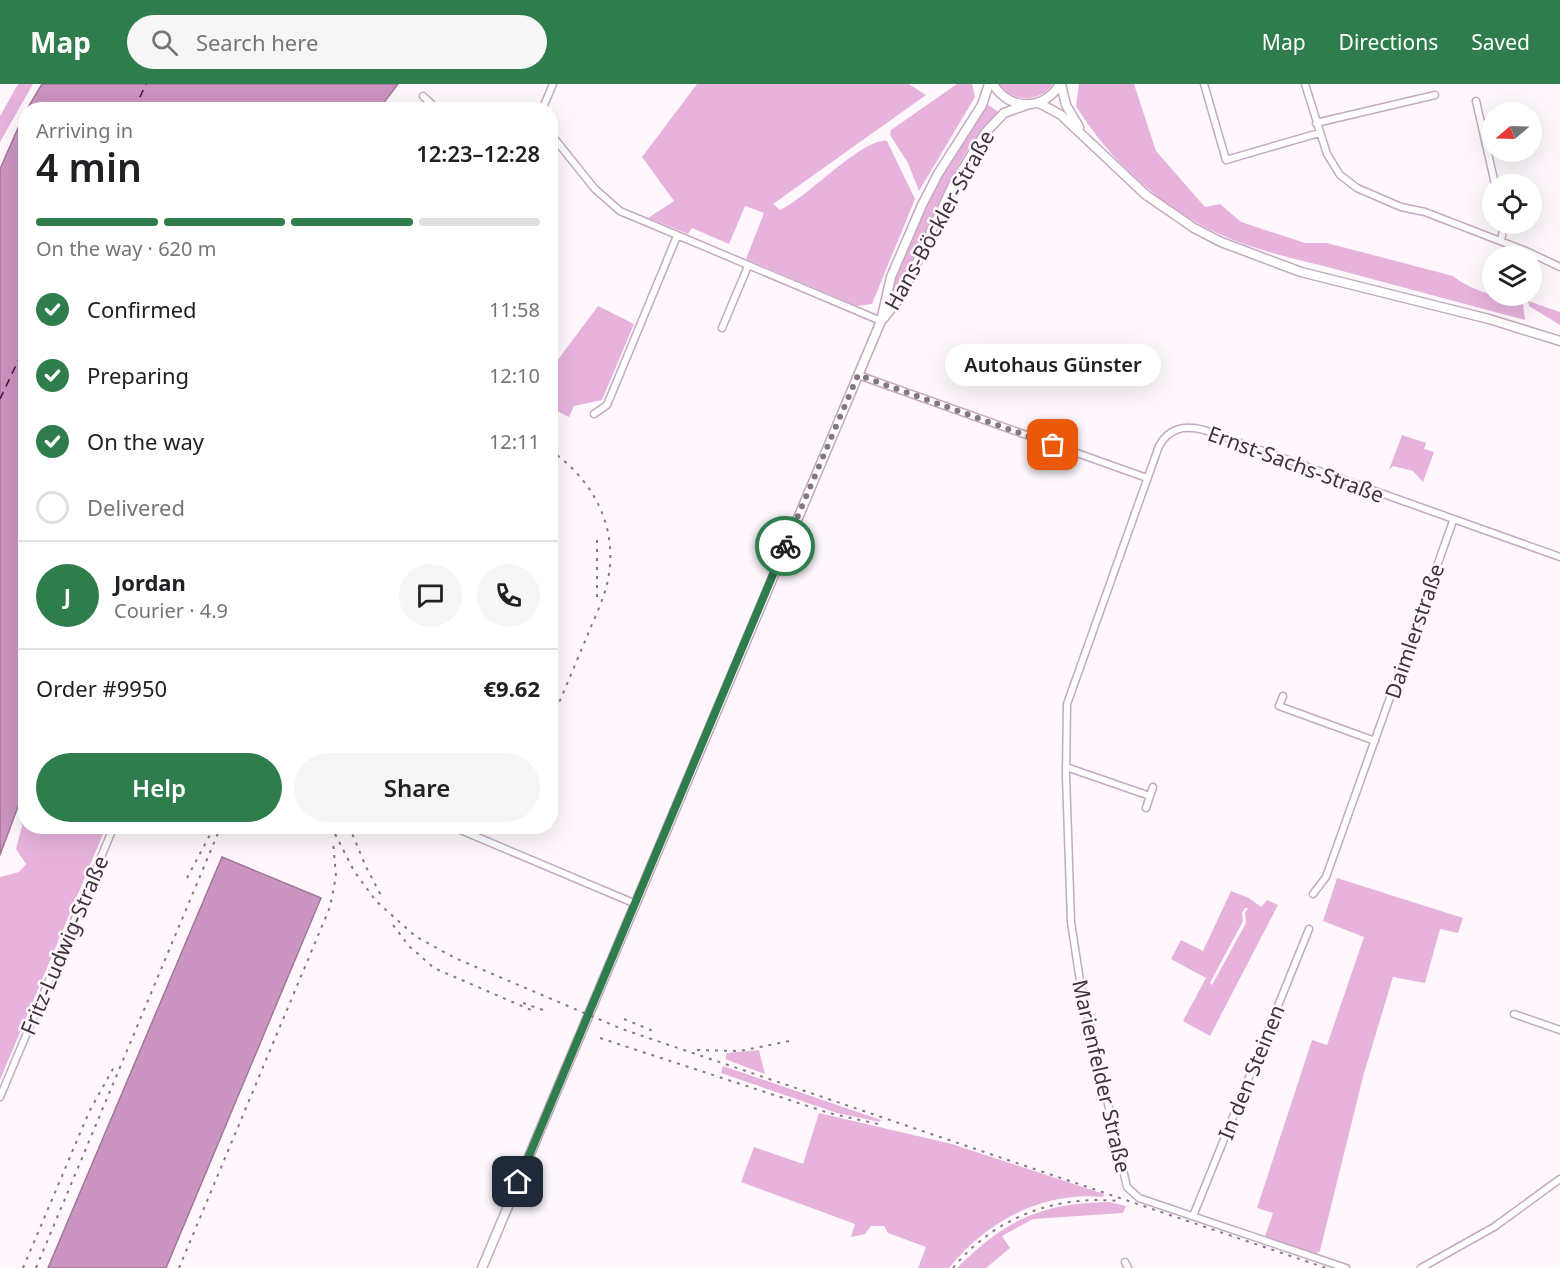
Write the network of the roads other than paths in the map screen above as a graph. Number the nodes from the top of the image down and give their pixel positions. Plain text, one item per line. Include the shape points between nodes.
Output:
1 (553, 84) edge
2 (991, 84) edge
3 (1060, 84) edge
4 (1204, 84) edge
5 (1305, 84) edge
6 (1435, 95) dead end
7 (423, 96) dead end
8 (1476, 100) dead end
9 (429, 102) edge
10 (545, 102) edge
11 (1039, 102) junction
12 (1029, 104) junction
13 (1316, 123) junction
14 (1319, 133) junction
15 (1083, 135) junction
16 (558, 143) edge
17 (1493, 174) edge
18 (1502, 234) edge
19 (676, 236) junction
20 (1501, 241) junction
21 (748, 266) junction
22 (1560, 267) edge
23 (881, 321) junction
24 (722, 328) dead end
25 (1560, 341) edge
26 (858, 375) junction
27 (594, 414) dead end
28 (1147, 478) junction
29 (1453, 521) junction
30 (1560, 557) edge
31 (1283, 696) dead end
32 (1067, 704) joint
33 (1375, 741) junction
34 (1066, 767) junction
35 (1154, 787) dead end
36 (1150, 796) junction
37 (1146, 808) dead end
38 (111, 834) edge
39 (470, 834) edge
40 (1313, 894) dead end
41 (636, 904) junction
42 (1309, 929) dead end
43 (1514, 1014) dead end
44 (1560, 1030) edge
45 (0, 1097) edge
46 (1560, 1179) edge
47 (1193, 1216) junction
48 (482, 1268) edge
49 (1346, 1268) edge
50 (1420, 1268) edge

1 - 10 street
2 - 12 main road via 1010,101
2 - 23 main road, Hans-Böckler-Straße via 918,214 891,278
3 - 11 main road via 1052,95
3 - 15 main road via 1066,105
4 - 14 street via 1226,160
5 - 13 street
6 - 13 street
7 - 9 street
8 - 17 street
11 - 12 main road, Hans-Böckler-Straße
11 - 15 main road
12 - 23 main road, Hans-Böckler-Straße via 1004,113 985,134 953,185 901,296
13 - 14 street
14 - 20 street via 1333,164 1357,188
15 - 25 main road via 1146,195 1229,246 1301,272 1489,318
16 - 19 street via 605,199 633,218
18 - 20 street
19 - 21 street
19 - 27 street via 607,405
20 - 22 street
21 - 23 street
21 - 24 street
23 - 26 main road, Hans-Böckler-Straße
26 - 28 street
26 - 41 main road, Hans-Böckler-Straße
28 - 29 street, Ernst-Sachs-Straße via 1162,440 1176,429 1192,427
28 - 32 street, Ernst-Sachs-Straße
29 - 30 street, Ernst-Sachs-Straße
29 - 33 street, Daimlerstraße
31 - 33 street via 1280,706
32 - 34 street, Marienfelder Straße
33 - 40 street, Daimlerstraße via 1326,877
34 - 36 street
34 - 47 street, Marienfelder Straße via 1073,941 1124,1178 1132,1194 1139,1198
35 - 36 street
36 - 37 street
38 - 45 street, Fritz-Ludwig-Straße
39 - 41 street
41 - 48 main road, Hans-Böckler-Straße
42 - 47 street, In den Steinen
43 - 44 street
46 - 50 street via 1494,1227
47 - 49 street, Marienfelder Straße

